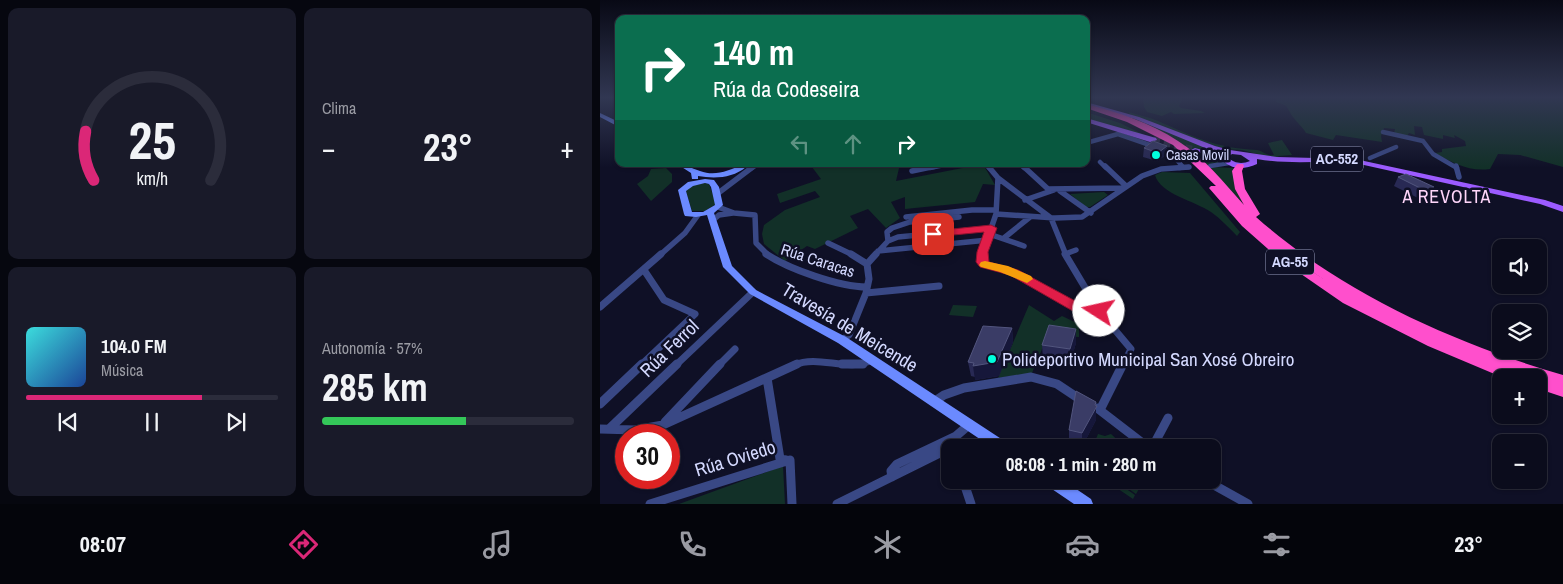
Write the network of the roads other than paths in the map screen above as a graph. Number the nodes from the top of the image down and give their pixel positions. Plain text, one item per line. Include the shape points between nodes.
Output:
1 (1091, 122) edge
2 (1121, 122) edge
3 (1133, 122) edge
4 (1146, 122) edge
5 (1383, 132) dead end
6 (1122, 133) junction
7 (1153, 140) tunnel mouth
8 (1090, 142) edge
9 (1396, 147) dead end
10 (1195, 150) tunnel mouth
11 (1230, 152) junction
12 (1370, 158) dead end
13 (1226, 161) junction
14 (1100, 162) dead end
15 (1248, 162) junction
16 (1210, 166) dead end
17 (685, 167) edge
18 (742, 167) edge
19 (744, 167) edge
20 (751, 167) edge
21 (933, 167) edge
22 (989, 167) edge
23 (1025, 167) edge
24 (1186, 167) joint
25 (912, 171) dead end
26 (694, 172) junction
27 (1459, 177) dead end
28 (998, 178) junction
29 (696, 182) junction
30 (714, 187) junction
31 (1124, 187) junction
32 (1057, 190) junction
33 (1025, 200) junction
34 (1563, 210) edge
35 (996, 212) junction
36 (713, 213) junction
37 (734, 213) junction
38 (1091, 213) junction
39 (698, 215) junction
40 (906, 217) dead end
41 (1030, 217) junction
42 (959, 218) dead end
43 (1050, 218) junction
44 (990, 234) junction
45 (1004, 238) junction
46 (888, 241) junction
47 (828, 243) dead end
48 (1024, 246) dead end
49 (1076, 250) dead end
50 (878, 251) junction
51 (1065, 254) junction
52 (866, 264) junction
53 (644, 270) junction
54 (1317, 271) junction
55 (939, 286) dead end
56 (866, 290) junction
57 (753, 292) junction
58 (600, 308) edge
59 (1099, 311) junction
60 (842, 340) junction
61 (735, 349) dead end
62 (872, 360) junction
63 (1499, 369) edge
64 (767, 378) junction
65 (1563, 381) edge
66 (1547, 386) edge
67 (1563, 391) edge
68 (935, 401) junction
69 (600, 404) edge
70 (1100, 410) junction
71 (1168, 418) dead end
72 (664, 424) edge
73 (665, 424) edge
74 (970, 424) junction
75 (605, 429) edge
76 (956, 436) junction
77 (955, 439) edge
78 (991, 439) edge
79 (1135, 439) edge
80 (1155, 439) edge
81 (941, 452) edge
82 (790, 460) junction
83 (892, 477) junction
84 (967, 489) edge
85 (1064, 489) edge
86 (1221, 489) edge
87 (650, 504) edge
88 (792, 504) edge
89 (837, 504) edge
90 (971, 504) edge
91 (1086, 504) edge
92 (1248, 504) edge

1 - 6 main road
2 - 63 highway, AG-55 via 1155,136 1169,146 1198,171 1265,243 1328,289 1424,339
3 - 54 highway, AG-55 via 1176,144 1208,171 1263,230
4 - 11 main road, AC-552
5 - 27 street via 1423,141 1433,154 1457,167
6 - 7 main road
6 - 8 street
6 - 24 street via 1170,152
9 - 12 street
10 - 13 main road, AC-552
11 - 13 main road via 1225,155
11 - 15 main road, AC-552 via 1244,153
13 - 15 main road, AC-552
13 - 16 street
14 - 31 street
15 - 34 main road, AC-552 via 1325,158 1355,161 1542,202
15 - 54 highway via 1237,171 1240,189 1252,210 1272,233
17 - 26 main road
18 - 26 main road via 713,177
19 - 30 main road
20 - 30 street
21 - 25 street
22 - 28 street
23 - 32 street via 1048,189
24 - 31 street via 1162,169
26 - 29 main road
28 - 33 street
28 - 35 street
29 - 30 main road
29 - 39 main road via 685,187 682,193 688,214
30 - 36 main road via 719,202
31 - 32 street
31 - 38 street
32 - 33 street
32 - 38 street
33 - 43 street
35 - 40 street via 972,210
35 - 41 street
35 - 44 street
36 - 37 street, Rúa Caracas
36 - 37 street
36 - 39 main road
36 - 57 main road, Travesía de Meicende via 728,267
37 - 56 street, Rúa Caracas via 755,215 758,247 770,259
38 - 43 street via 1082,217
39 - 53 street via 685,233
41 - 43 street
41 - 45 street
42 - 46 street via 900,224 887,232
43 - 51 street
44 - 45 street
44 - 46 street
44 - 50 street
44 - 59 street via 982,258 985,265 1014,273 1076,307
45 - 48 street
46 - 50 street
47 - 52 street
49 - 51 street
50 - 52 street
51 - 59 street
52 - 56 street via 869,279
53 - 58 street
53 - 69 street via 664,300 695,314
54 - 65 highway, AG-55 via 1451,342
55 - 56 street, Rúa Caracas
56 - 60 street via 849,335
57 - 60 main road, Travesía de Meicende
57 - 75 street, Rúa Ferrol
59 - 70 street via 1131,349
60 - 62 main road, Travesía de Meicende
61 - 72 street
62 - 64 street via 852,366 812,359
62 - 68 main road, Travesía de Meicende
64 - 73 street
64 - 82 street via 780,459
66 - 67 highway
68 - 70 street via 964,388 1030,377 1057,384
68 - 74 main road, Travesía de Meicende
70 - 79 street
71 - 80 street
74 - 76 street
74 - 78 main road, Travesía de Meicende
76 - 77 street
76 - 83 street via 897,464 891,471
81 - 83 street
82 - 87 street, Rúa Oviedo
82 - 88 street, Rúa Oviedo
83 - 89 street
84 - 90 street
85 - 91 main road
86 - 92 street

